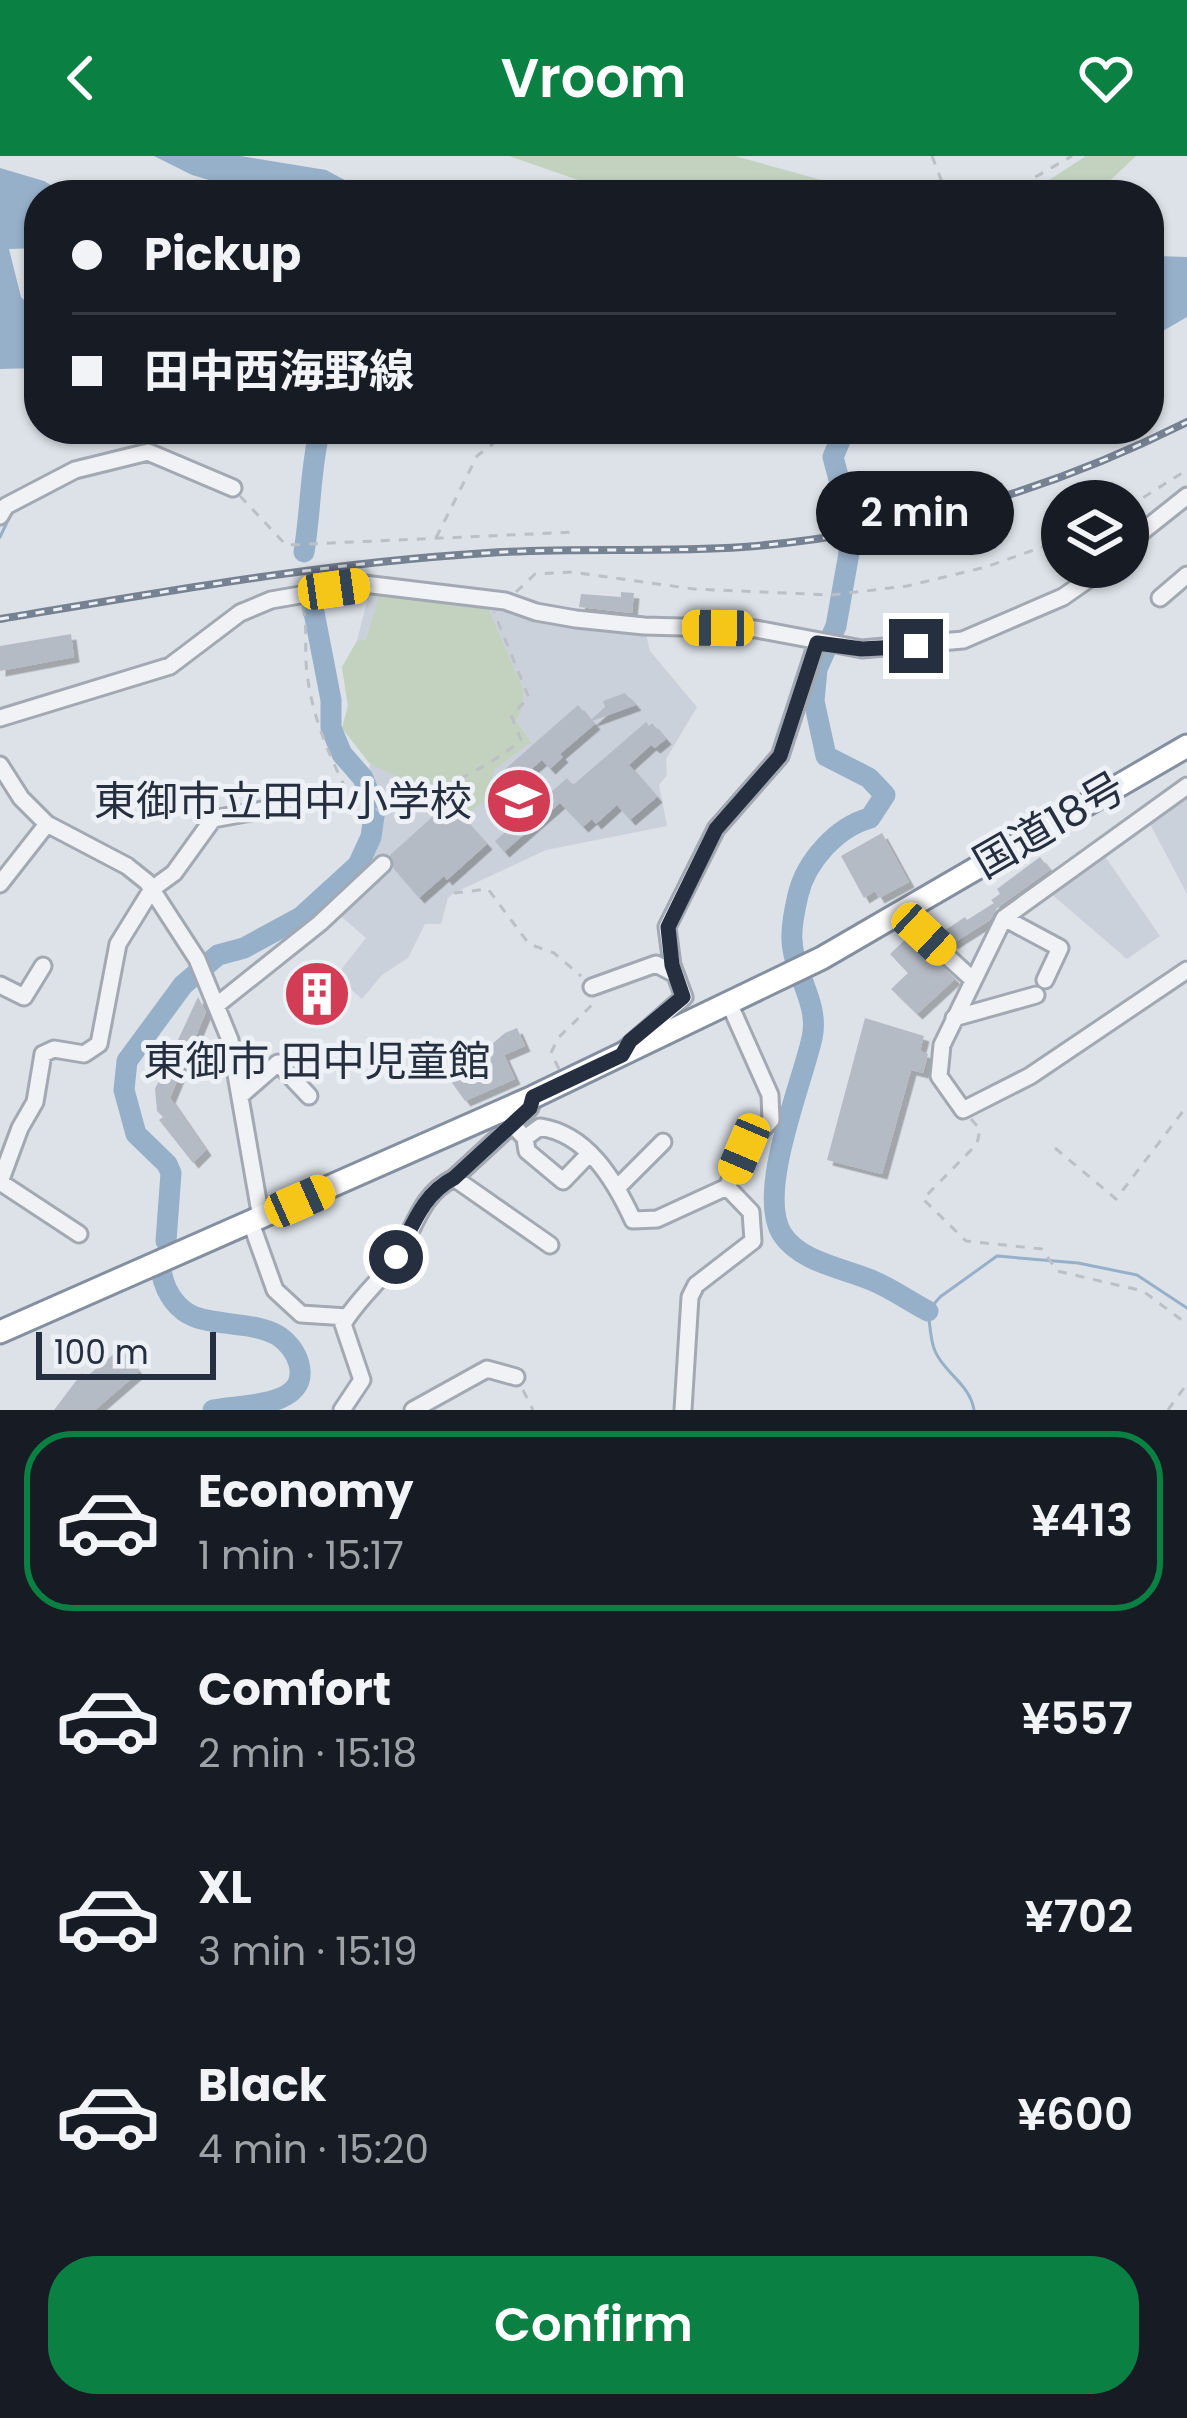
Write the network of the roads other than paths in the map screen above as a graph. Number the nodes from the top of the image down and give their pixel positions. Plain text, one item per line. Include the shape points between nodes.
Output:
1 (233, 488) road end
2 (1187, 496) edge
3 (0, 516) edge
4 (1149, 526) edge
5 (1187, 575) edge
6 (1076, 588) edge
7 (1160, 598) dead end
8 (817, 643) junction
9 (0, 718) edge
10 (1187, 746) edge
11 (0, 765) edge
12 (1187, 786) edge
13 (279, 807) dead end
14 (47, 824) junction
15 (383, 865) dead end
16 (0, 884) edge
17 (152, 890) junction
18 (911, 906) junction
19 (1004, 918) junction
20 (43, 966) dead end
21 (1187, 970) edge
22 (675, 974) junction
23 (972, 979) junction
24 (1045, 980) dead end
25 (0, 985) edge
26 (592, 987) road end
27 (1036, 995) dead end
28 (728, 1003) junction
29 (217, 1005) junction
30 (954, 1018) junction
31 (622, 1055) junction
32 (240, 1096) junction
33 (309, 1096) dead end
34 (533, 1097) junction
35 (512, 1124) junction
36 (525, 1138) junction
37 (662, 1141) dead end
38 (589, 1154) junction
39 (454, 1178) junction
40 (0, 1182) edge
41 (618, 1187) junction
42 (727, 1187) junction
43 (256, 1220) junction
44 (80, 1234) dead end
45 (550, 1245) dead end
46 (347, 1317) junction
47 (0, 1332) edge
48 (516, 1377) road end
49 (351, 1405) edge
50 (413, 1410) edge
51 (683, 1410) edge

1 - 3 street via 148,452 75,470
2 - 4 street
5 - 7 street
6 - 8 street via 963,640 862,649
8 - 9 street via 756,629 576,619 364,584 271,600 239,613 170,666
8 - 22 street via 780,756 716,829 673,914
10 - 18 highway, 国道18号
11 - 14 street
12 - 19 street
13 - 17 street via 213,819
14 - 16 street
14 - 17 street via 127,866
15 - 29 street
17 - 29 street
17 - 40 street via 118,944 99,1044 84,1054 43,1054 35,1102
18 - 23 street via 924,934
18 - 28 highway, 国道18号
19 - 23 street
19 - 24 street via 1060,948
20 - 25 street via 24,997
21 - 30 street via 1030,1076 962,1110 939,1076
22 - 26 street via 656,964
22 - 31 street via 683,997
23 - 30 street
27 - 30 street
28 - 31 highway, 国道18号
28 - 42 street via 770,1095 771,1120 744,1149
29 - 32 street
31 - 34 highway, 国道18号
32 - 33 street via 278,1064
32 - 43 street
34 - 35 street
34 - 43 highway, 国道18号
35 - 36 street
35 - 39 street
36 - 38 street via 540,1126 564,1130
36 - 38 street via 527,1151 563,1180
37 - 41 street
38 - 41 street
39 - 45 street
39 - 46 street via 416,1214 396,1257
40 - 44 street
41 - 42 street via 633,1220 644,1222
42 - 51 street via 751,1212 753,1241 690,1297
43 - 46 street via 275,1290 301,1314
43 - 47 highway, 国道18号
46 - 49 street via 362,1380
48 - 50 street via 487,1369

